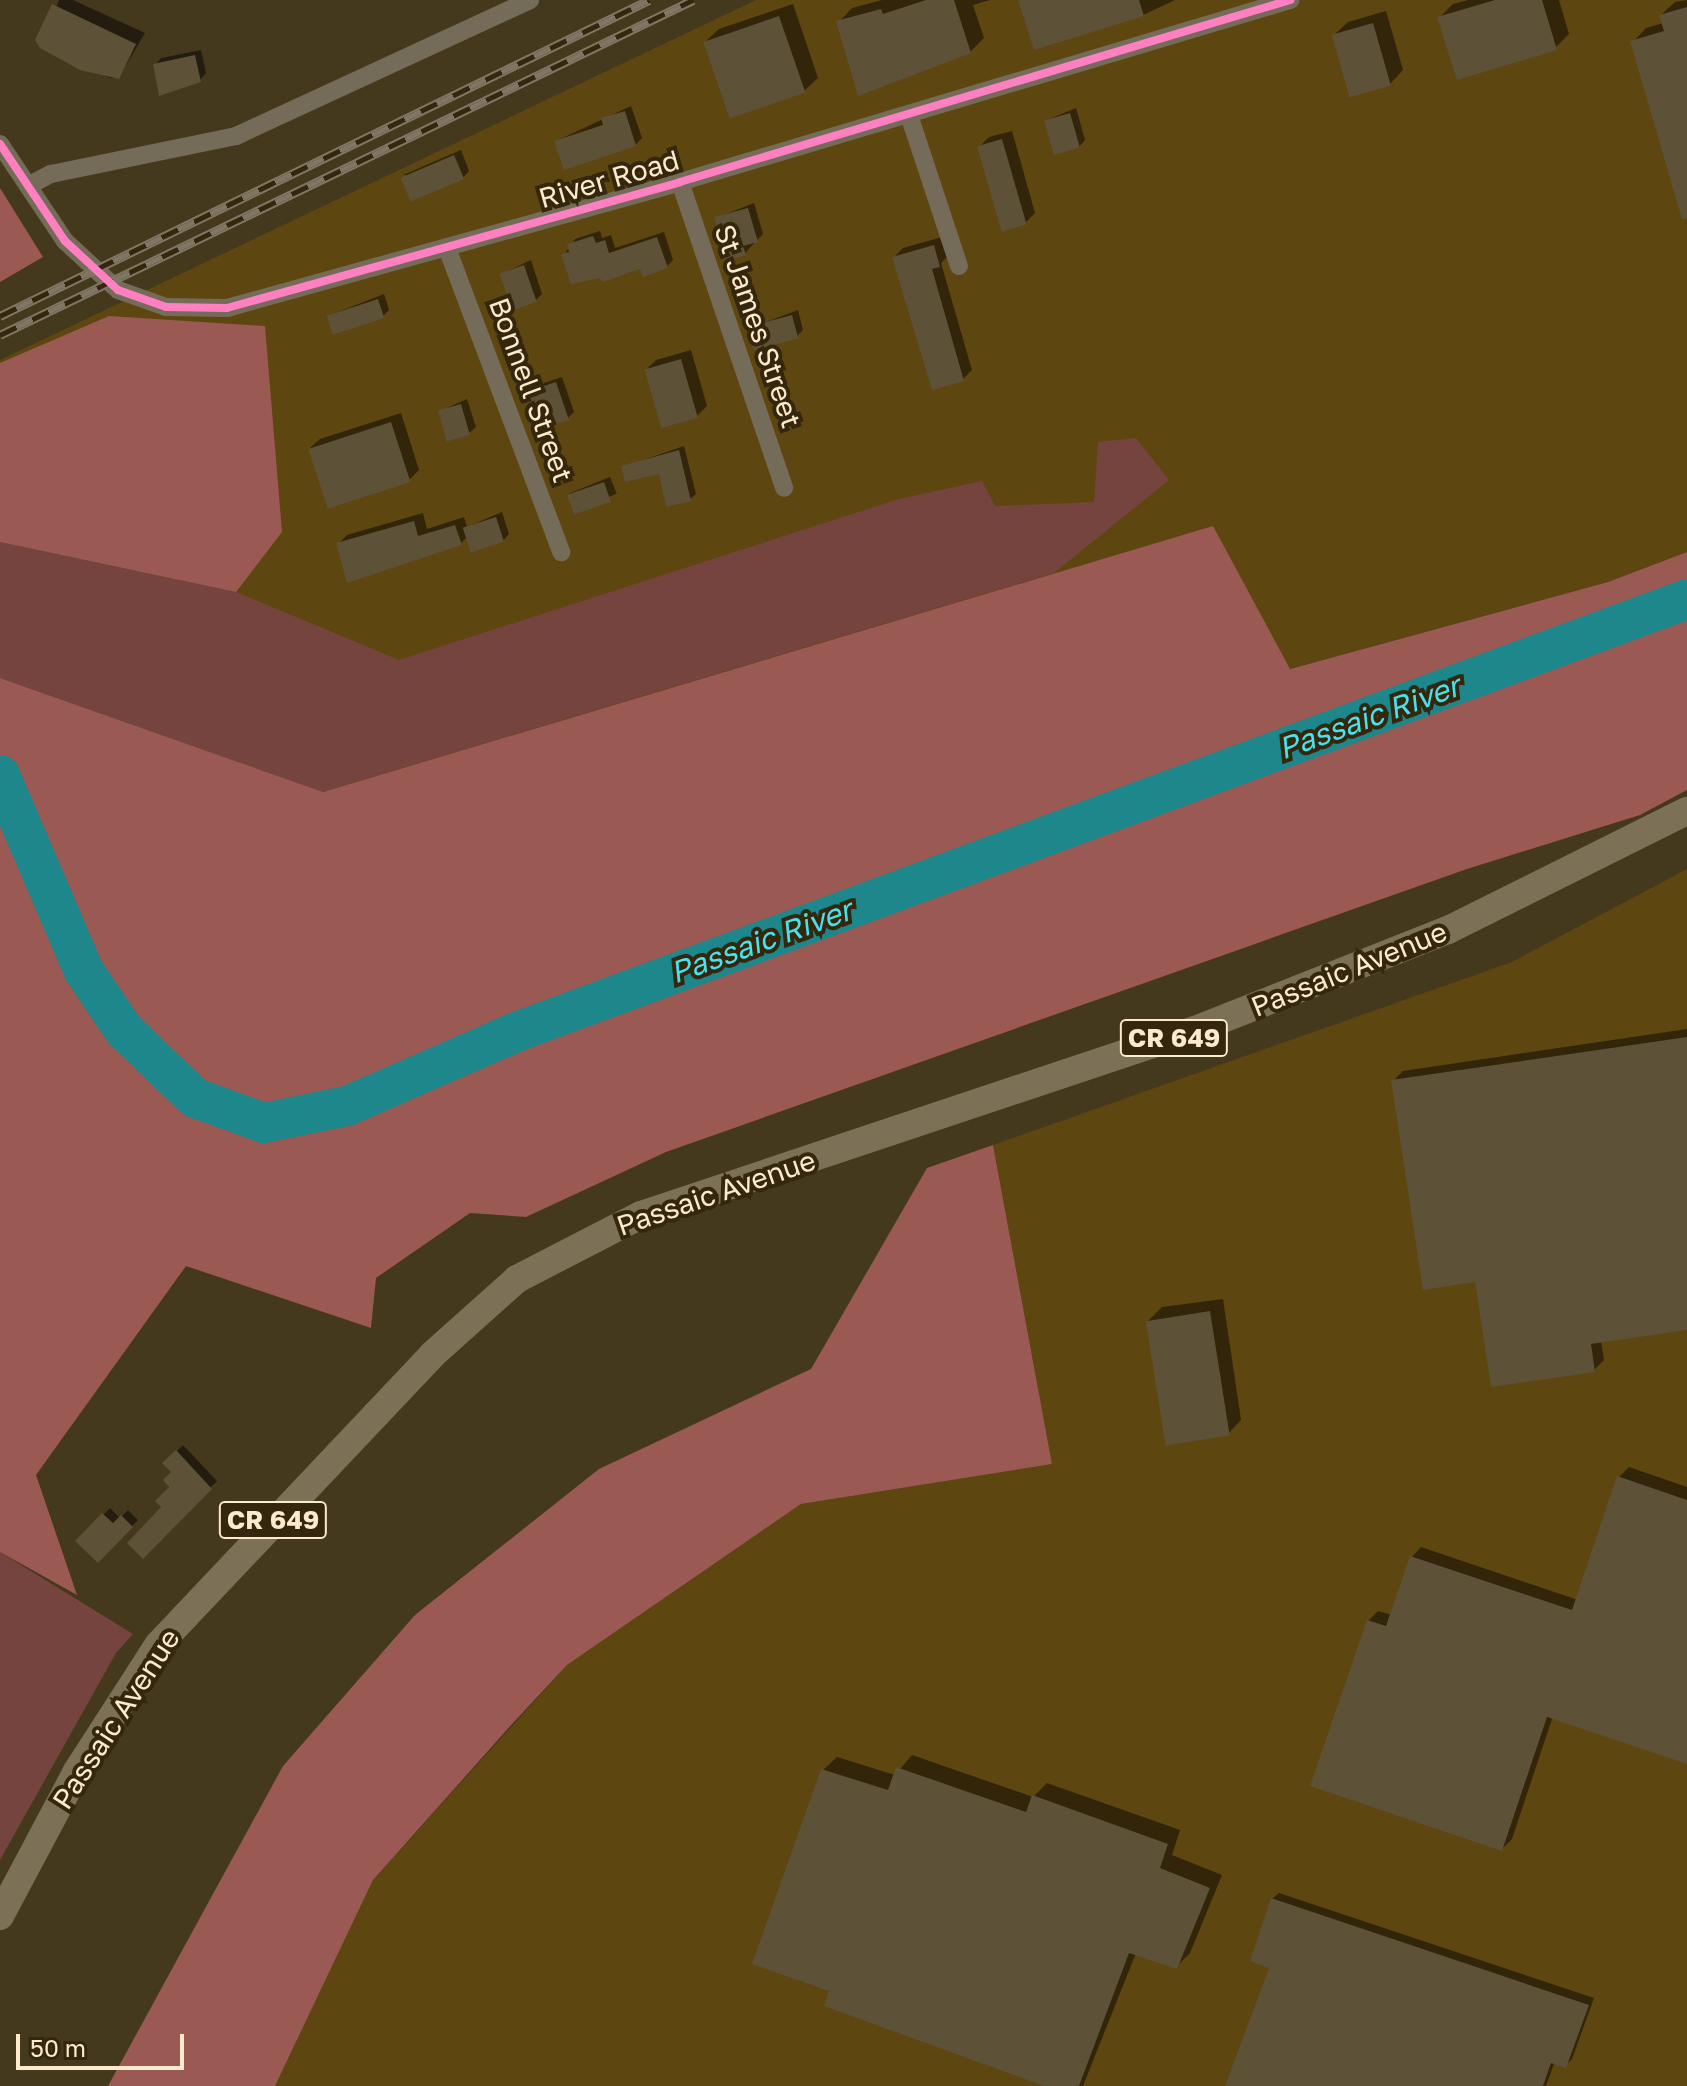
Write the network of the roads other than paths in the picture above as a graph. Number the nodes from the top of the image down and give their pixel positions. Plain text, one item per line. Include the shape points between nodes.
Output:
1 (530, 0) edge
2 (1290, 0) edge
3 (909, 115) junction
4 (0, 144) edge
5 (680, 182) junction
6 (28, 186) junction
7 (447, 248) junction
8 (959, 266) dead end
9 (784, 488) dead end
10 (561, 552) dead end
11 (1687, 811) edge
12 (0, 1916) edge

1 - 6 street via 236,136 51,174
2 - 3 street, River Road
3 - 5 street, River Road
3 - 8 street
4 - 6 street, River Road
5 - 7 street, River Road
5 - 9 street, St James Street
6 - 7 street, River Road via 65,241 97,273 118,290 166,307 227,308
7 - 10 street, Bonnell Street
11 - 12 main road, Passaic Avenue / CR 649 via 1448,930 1195,1030 641,1215 527,1273 432,1355 159,1644 77,1771

